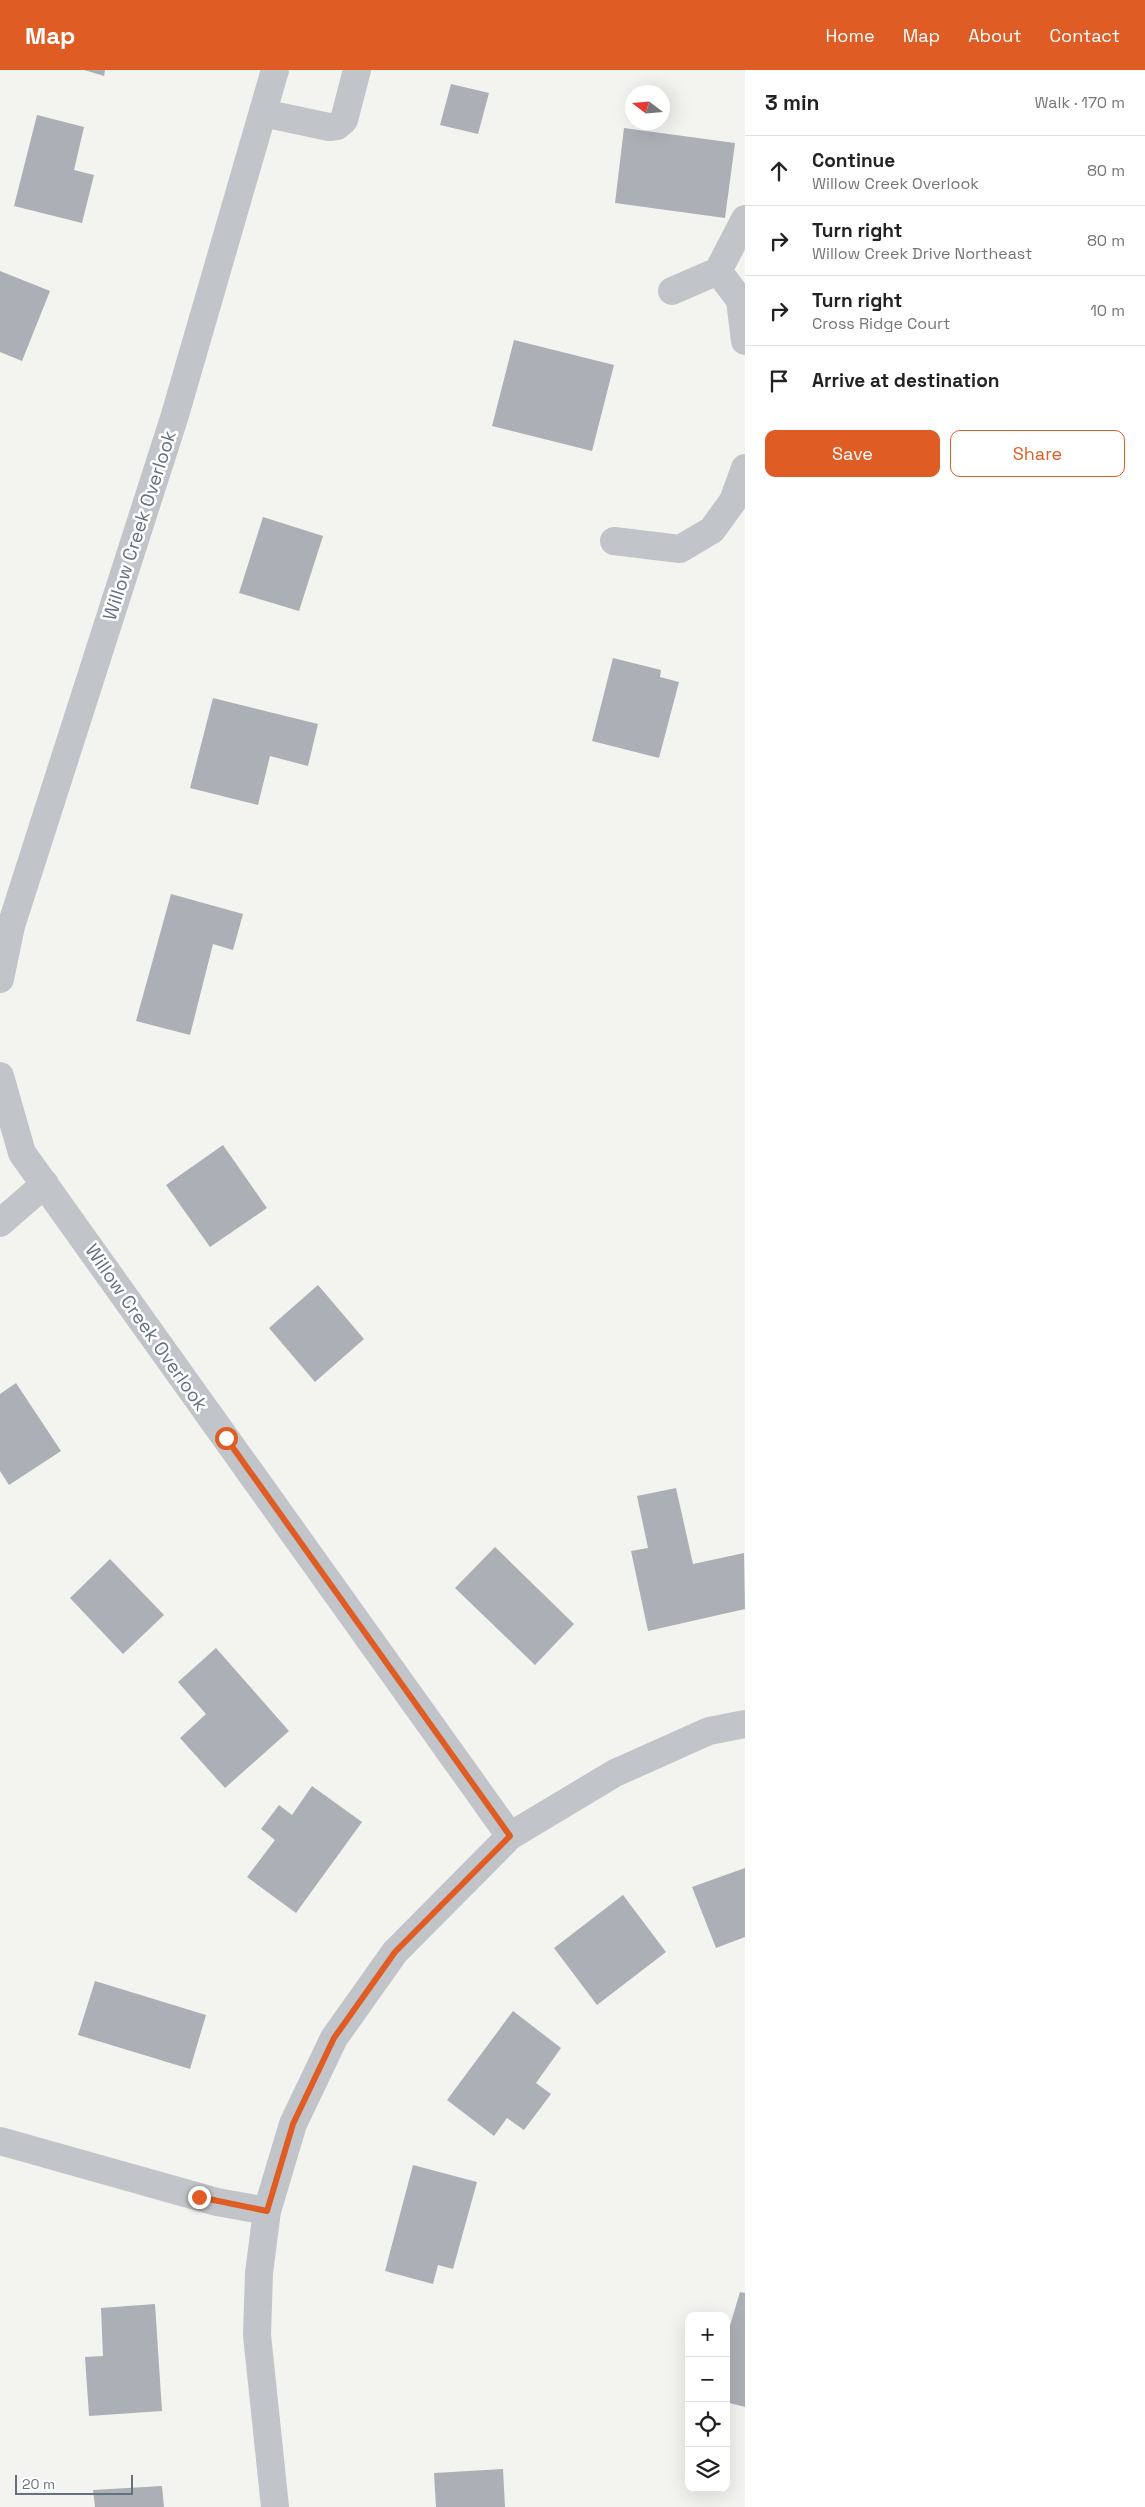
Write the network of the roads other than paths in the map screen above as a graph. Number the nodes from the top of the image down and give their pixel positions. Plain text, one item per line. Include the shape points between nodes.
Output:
1 (275, 70) edge
2 (357, 70) edge
3 (262, 113) junction
4 (745, 219) edge
5 (718, 271) junction
6 (672, 291) dead end
7 (745, 341) edge
8 (745, 468) edge
9 (614, 541) dead end
10 (0, 979) edge
11 (0, 1076) edge
12 (45, 1184) junction
13 (0, 1224) edge
14 (745, 1724) edge
15 (510, 1836) junction
16 (0, 2141) edge
17 (267, 2211) junction
18 (275, 2507) edge

1 - 3 street, Willow Creek Overlook
2 - 3 street via 344,120 337,126
3 - 10 street, Willow Creek Overlook via 175,415 11,926
4 - 5 street
5 - 6 street
5 - 7 street via 740,300
8 - 9 street via 733,501 712,530 680,548
11 - 12 street, Willow Creek Overlook via 22,1153
12 - 13 street
12 - 15 street, Willow Creek Overlook
14 - 15 street via 709,1731 615,1773
15 - 17 street via 395,1952 334,2038 293,2124
16 - 17 street via 217,2202
17 - 18 street via 259,2274 257,2335

